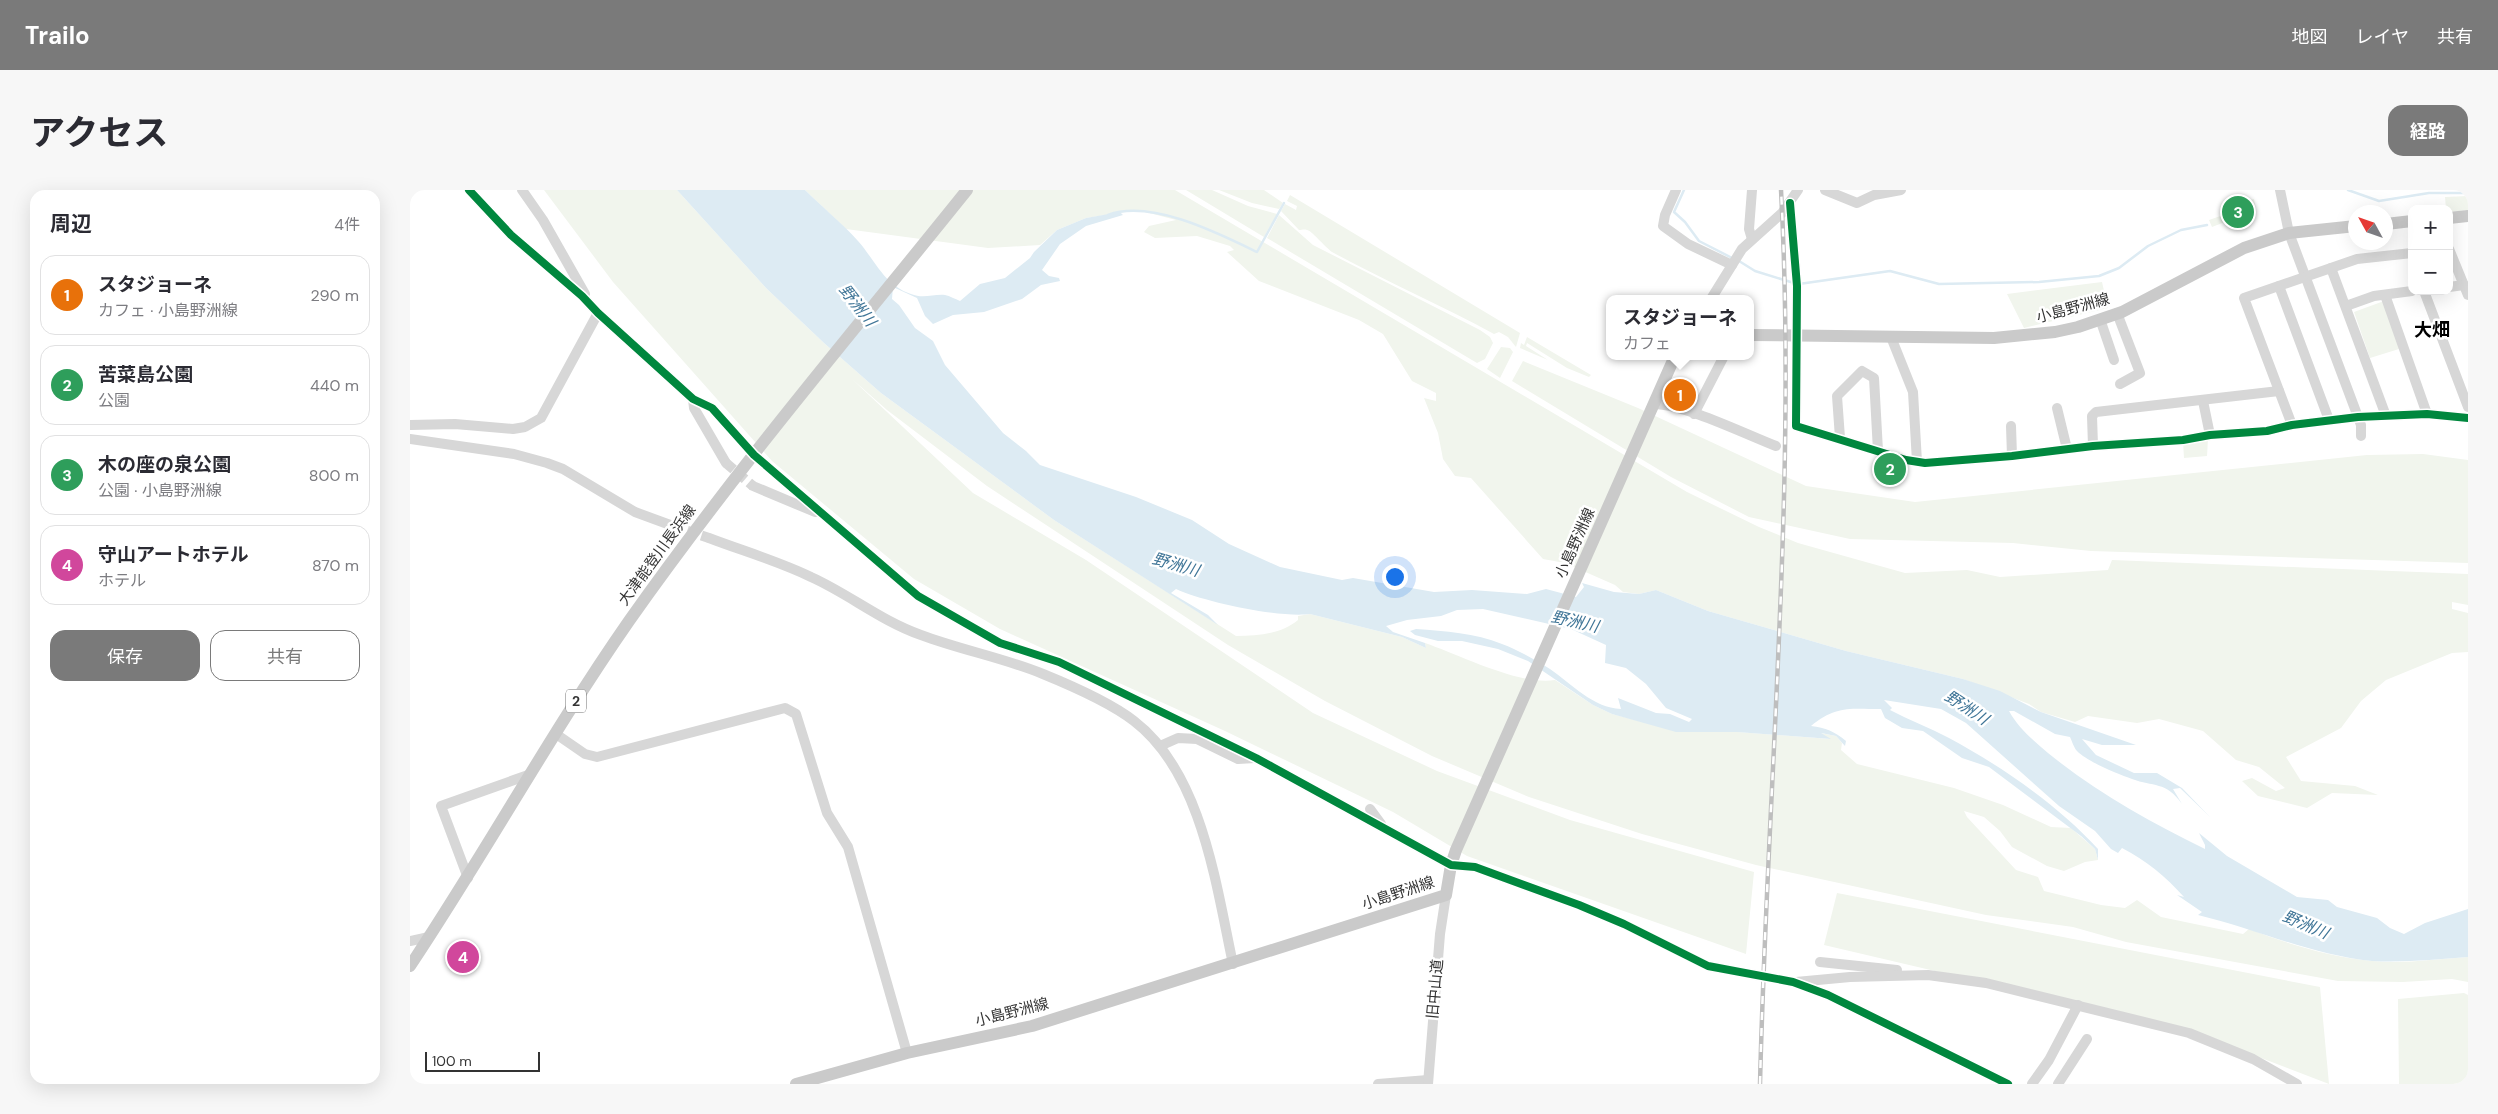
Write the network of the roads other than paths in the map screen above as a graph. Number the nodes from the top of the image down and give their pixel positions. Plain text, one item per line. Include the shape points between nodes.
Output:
1 (469, 190) edge
2 (522, 190) edge
3 (967, 190) edge
4 (1676, 190) edge
5 (1752, 190) edge
6 (1798, 190) edge
7 (1824, 190) edge
8 (1901, 190) edge
9 (2280, 190) edge
10 (1790, 203) junction
11 (2468, 216) edge
12 (2453, 218) edge
13 (2408, 221) edge
14 (2393, 223) edge
15 (2348, 227) edge
16 (2289, 233) junction
17 (1752, 239) junction
18 (2450, 250) edge
19 (2408, 253) edge
20 (1734, 261) junction
21 (2331, 268) junction
22 (2306, 277) junction
23 (2464, 285) junction
24 (2279, 286) junction
25 (2453, 286) edge
26 (2408, 292) edge
27 (1713, 295) edge
28 (2385, 295) junction
29 (2426, 295) edge
30 (2468, 295) edge
31 (589, 303) junction
32 (2346, 306) junction
33 (598, 313) junction
34 (2117, 313) junction
35 (2100, 319) junction
36 (1754, 336) edge
37 (1796, 337) junction
38 (1891, 337) junction
39 (1673, 360) edge
40 (1722, 360) edge
41 (2114, 360) dead end
42 (2120, 384) dead end
43 (2279, 391) junction
44 (693, 399) junction
45 (2203, 401) junction
46 (2468, 407) edge
47 (1652, 408) junction
48 (2056, 408) dead end
49 (1694, 414) junction
50 (2427, 414) junction
51 (2386, 416) junction
52 (2358, 417) junction
53 (2468, 418) edge
54 (2329, 420) junction
55 (410, 425) edge
56 (2292, 425) junction
57 (2010, 426) dead end
58 (2210, 435) junction
59 (2361, 436) dead end
60 (1840, 438) junction
61 (410, 439) edge
62 (1776, 446) dead end
63 (2093, 446) junction
64 (2067, 449) junction
65 (1878, 450) junction
66 (757, 452) junction
67 (2012, 456) junction
68 (1917, 462) junction
69 (726, 463) tunnel mouth
70 (753, 486) tunnel mouth
71 (823, 515) junction
72 (673, 526) tunnel mouth
73 (709, 538) tunnel mouth
74 (556, 734) junction
75 (1160, 746) junction
76 (1256, 758) junction
77 (531, 774) junction
78 (1370, 809) dead end
79 (1383, 827) junction
80 (1451, 865) junction
81 (468, 878) junction
82 (1446, 895) junction
83 (429, 937) junction
84 (410, 941) edge
85 (1820, 962) dead end
86 (1233, 964) junction
87 (410, 966) edge
88 (1916, 970) dead end
89 (1793, 982) junction
90 (2078, 1006) junction
91 (2087, 1039) dead end
92 (908, 1053) junction
93 (1428, 1082) edge
94 (796, 1084) edge
95 (1378, 1084) edge
96 (2008, 1084) edge
97 (2032, 1084) edge
98 (2058, 1084) edge
99 (2296, 1084) edge

1 - 31 street via 511,235
2 - 31 street via 543,220
3 - 66 main road, 大津能登川長浜線 / 2
4 - 20 street via 1663,226 1688,244
5 - 17 street via 1749,228
6 - 10 street
7 - 8 street via 1857,203 1874,195
9 - 16 street
10 - 17 street
10 - 37 street
11 - 12 main road
13 - 14 main road
15 - 16 main road, 小島野洲線
16 - 22 street
16 - 34 main road, 小島野洲線 via 2244,248
17 - 20 street
18 - 23 street
19 - 21 street via 2357,259
20 - 27 street
21 - 22 street
21 - 32 street
22 - 24 street
22 - 52 street
23 - 25 street
23 - 30 street
24 - 43 street via 2244,298
24 - 54 street
26 - 28 street
28 - 32 street
28 - 50 street
29 - 46 street
31 - 33 street
32 - 51 street
33 - 44 street
33 - 55 street via 541,418 532,425 514,429 455,424
34 - 35 main road, 小島野洲線
34 - 42 street via 2140,373
35 - 38 main road, 小島野洲線 via 2078,327 2031,336
35 - 41 street
36 - 37 main road, 小島野洲線
37 - 38 main road, 小島野洲線
37 - 60 street via 1796,426
38 - 68 street via 1913,392
39 - 47 main road, 小島野洲線
40 - 49 street
43 - 45 street
43 - 56 street
44 - 66 street via 712,408
44 - 69 street via 694,408
45 - 58 street
45 - 63 street via 2096,412 2092,416
47 - 49 street via 1664,404
47 - 80 main road, 小島野洲線
48 - 64 street
49 - 62 street
50 - 51 street
50 - 53 street
51 - 52 street
52 - 54 street
52 - 59 street
54 - 56 street
56 - 58 street via 2267,431
57 - 67 street
58 - 63 street
60 - 65 street
60 - 65 street via 1837,396 1862,371 1874,378
61 - 72 street via 514,454 547,463 563,469 635,512
63 - 64 street
64 - 67 street
65 - 68 street
66 - 71 street
66 - 74 main road, 大津能登川長浜線 / 2 via 652,589
67 - 68 street
70 - 71 street
71 - 76 street via 918,596 975,629 1000,643 1059,662
73 - 75 street via 812,577 894,625 1042,674 1133,720
74 - 77 main road, 大津能登川長浜線 / 2
74 - 92 street via 585,754 597,757 785,708 796,714 827,813 848,847
75 - 76 street via 1178,738 1197,740 1238,759
75 - 86 street via 1201,825
76 - 79 street
77 - 81 main road, 大津能登川長浜線 / 2
77 - 81 street via 441,806
78 - 79 street
79 - 80 street
80 - 82 main road, 小島野洲線
80 - 89 street via 1475,867 1579,905 1708,966
81 - 83 main road, 大津能登川長浜線 / 2
82 - 86 main road, 小島野洲線
82 - 93 street, 旧中山道
83 - 84 street
83 - 87 main road, 大津能登川長浜線 / 2
85 - 88 street
86 - 92 main road, 小島野洲線 via 1032,1026
89 - 90 street via 1928,975 1986,983
89 - 96 street via 1828,995
90 - 97 street
90 - 99 street via 2189,1033 2253,1059
91 - 98 street
92 - 94 main road, 小島野洲線
93 - 95 street

